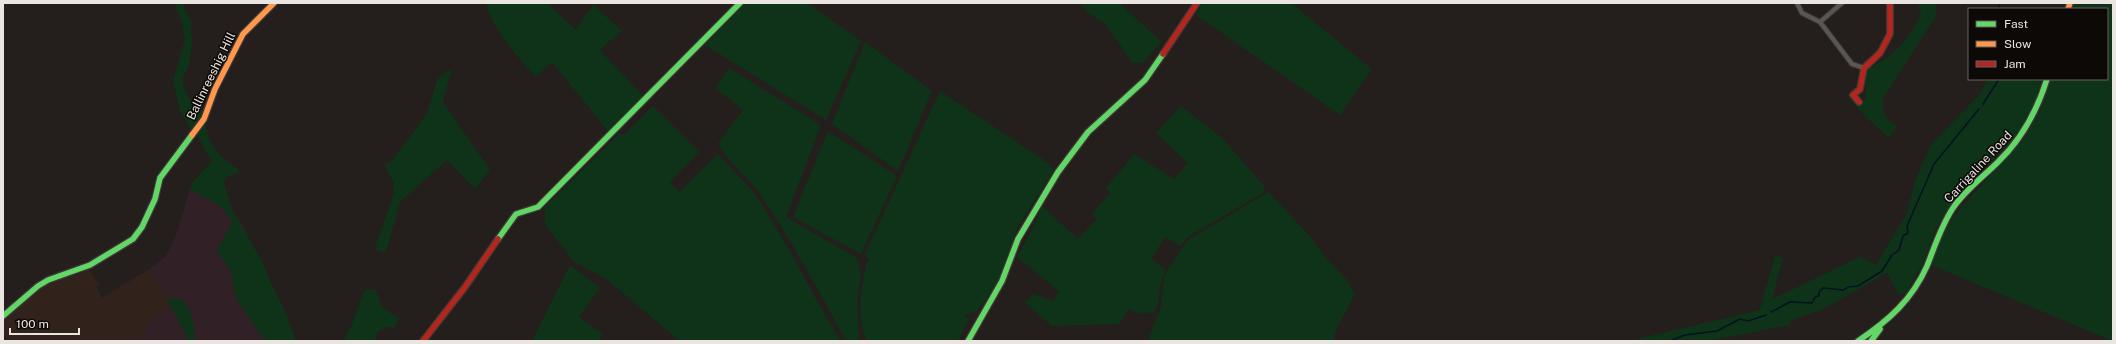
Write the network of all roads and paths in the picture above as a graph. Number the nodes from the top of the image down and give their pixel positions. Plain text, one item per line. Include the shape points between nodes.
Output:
1 (274, 3) edge
2 (740, 3) edge
3 (1197, 3) edge
4 (1797, 3) edge
5 (1842, 3) edge
6 (1890, 3) edge
7 (1820, 22) junction
8 (1864, 68) junction
9 (2047, 80) edge
10 (1859, 102) dead end
11 (3, 316) edge
12 (1882, 327) junction
13 (423, 341) edge
14 (968, 341) edge
15 (1858, 341) edge
16 (1871, 341) edge

1 - 11 street, Ballinreeshig Hill via 252,23 240,39 215,89 204,119 160,178 152,206 142,227 133,238 90,265 48,280
2 - 13 street via 538,206 516,214
3 - 14 street via 1145,80 1088,132 1058,172 1018,239 1002,281
4 - 7 street via 1802,13
5 - 7 street
6 - 8 street via 1891,25 1886,44 1876,58
7 - 8 street via 1852,64
8 - 10 street via 1860,89 1853,95
9 - 12 street, Carrigaline Road via 2037,109 2021,136 1953,208 1917,285 1898,312
12 - 15 street, Carrigaline Road
12 - 16 street, Carrigaline Road

